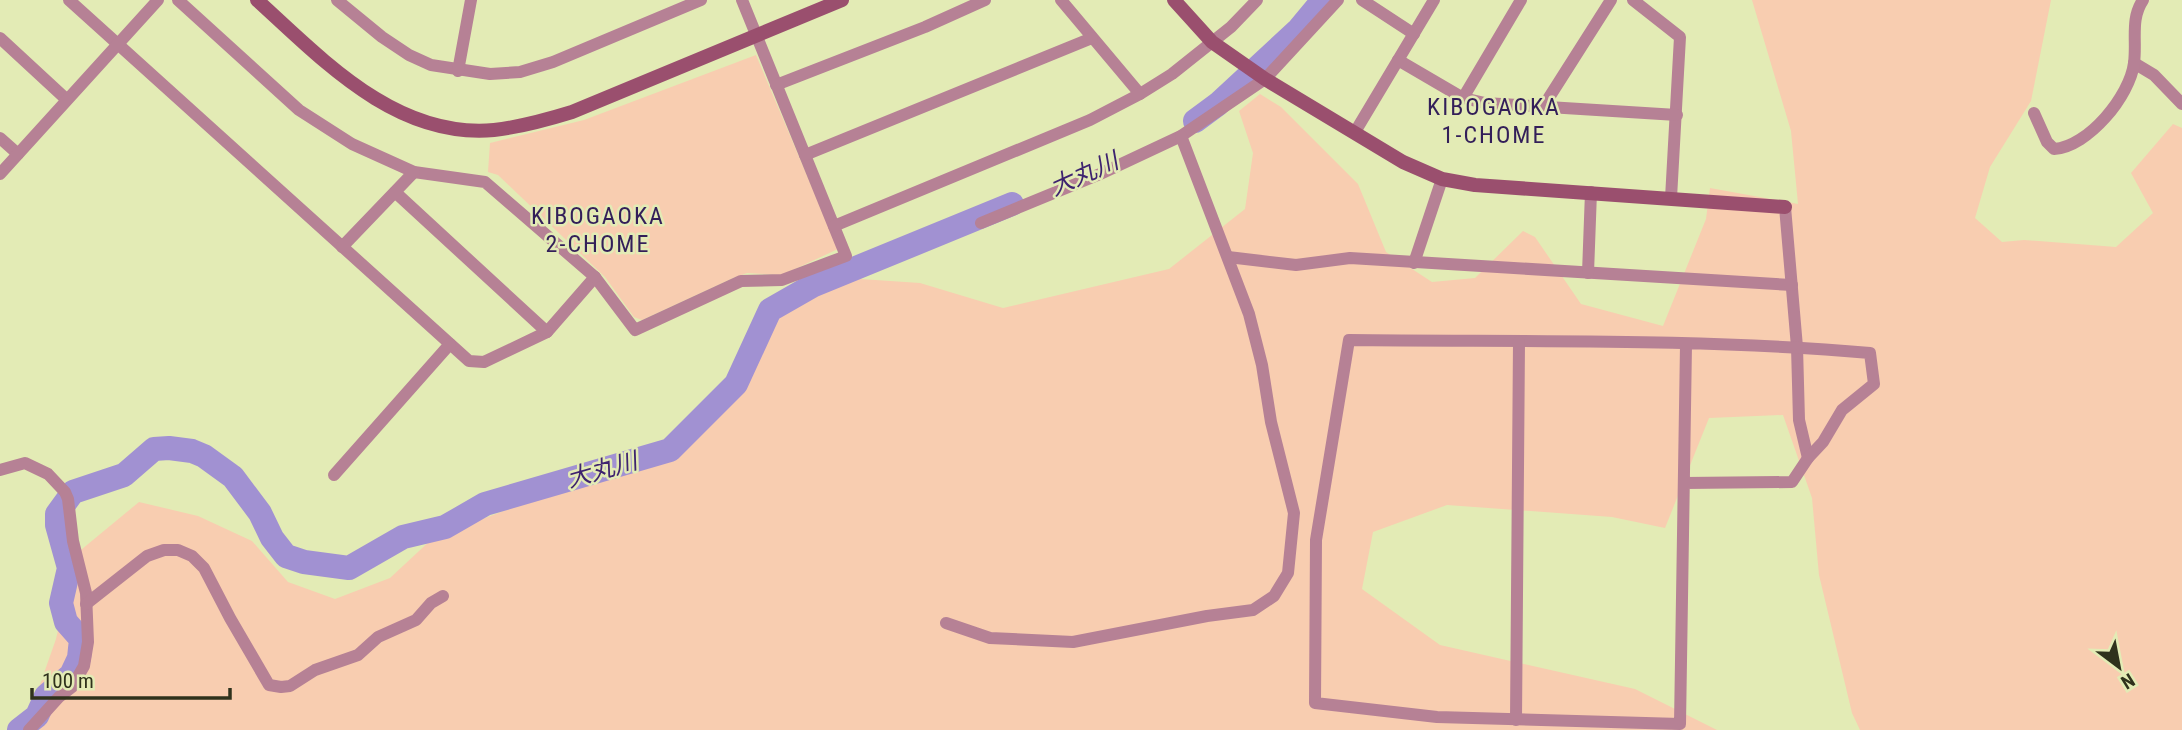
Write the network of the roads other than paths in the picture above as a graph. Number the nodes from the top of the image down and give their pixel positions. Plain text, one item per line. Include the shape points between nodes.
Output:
1 (69, 0) edge
2 (158, 0) edge
3 (178, 0) edge
4 (257, 0) edge
5 (337, 0) edge
6 (471, 0) edge
7 (701, 0) edge
8 (742, 0) edge
9 (842, 0) edge
10 (985, 0) edge
11 (1060, 0) edge
12 (1174, 0) edge
13 (1256, 0) edge
14 (1338, 0) edge
15 (1362, 0) edge
16 (1434, 0) edge
17 (1521, 0) edge
18 (1611, 0) edge
19 (1633, 0) edge
20 (2143, 0) edge
21 (1414, 34) junction
22 (757, 36) junction
23 (1093, 37) junction
24 (0, 38) edge
25 (1212, 42) junction
26 (118, 44) junction
27 (1398, 60) junction
28 (2134, 63) junction
29 (458, 71) junction
30 (1258, 74) junction
31 (776, 85) junction
32 (1140, 94) junction
33 (1463, 98) junction
34 (66, 99) junction
35 (2182, 104) edge
36 (1543, 107) junction
37 (2034, 113) dead end
38 (1677, 115) junction
39 (1354, 132) junction
40 (1181, 136) junction
41 (0, 138) edge
42 (18, 154) junction
43 (805, 155) junction
44 (414, 172) junction
45 (0, 174) edge
46 (1442, 179) junction
47 (395, 192) junction
48 (1591, 192) junction
49 (1671, 198) junction
50 (1785, 207) joint
51 (981, 223) dead end
52 (834, 226) junction
53 (342, 247) junction
54 (1228, 257) junction
55 (1414, 263) junction
56 (1588, 273) junction
57 (595, 277) junction
58 (1792, 285) junction
59 (547, 332) junction
60 (1519, 342) junction
61 (450, 344) junction
62 (1686, 345) junction
63 (1797, 347) junction
64 (1808, 458) junction
65 (0, 470) edge
66 (334, 475) dead end
67 (1685, 483) junction
68 (443, 596) dead end
69 (86, 604) junction
70 (946, 623) dead end
71 (1516, 720) junction
72 (1436, 723) edge
73 (29, 730) edge

1 - 26 street
2 - 26 street
3 - 44 street via 299,110 352,144
4 - 22 street via 374,99 447,127 491,130 572,112
5 - 29 street via 410,55
6 - 29 street
7 - 29 street via 520,72
8 - 22 street
9 - 22 street
10 - 31 street
11 - 23 street
12 - 25 street
13 - 25 street
14 - 30 street
15 - 21 street
16 - 21 street
17 - 33 street
18 - 36 street
19 - 38 street via 1680,37
20 - 28 street via 2137,9
21 - 27 street
22 - 31 street
23 - 32 street
23 - 43 street
24 - 34 street
25 - 30 street
25 - 32 street
26 - 34 street
26 - 53 street
27 - 33 street
27 - 39 street
28 - 35 street via 2154,75
28 - 37 street via 2129,80 2102,122 2065,148 2054,149 2047,142
30 - 39 street
30 - 40 street
31 - 43 street
32 - 52 street via 1090,120
33 - 36 street
34 - 42 street
36 - 38 street
38 - 49 street
39 - 46 street
40 - 51 street
40 - 54 street
41 - 42 street
42 - 45 street
43 - 52 street
44 - 47 street
44 - 57 street via 485,182
46 - 48 street
46 - 55 street
47 - 53 street
47 - 59 street
48 - 49 street
48 - 56 street
49 - 50 street
50 - 58 street
52 - 57 street via 846,256 782,280 741,281 635,330
53 - 61 street
54 - 55 street via 1296,265 1350,258
54 - 70 street via 1249,314 1294,513 1288,573 1274,596 1253,610 1073,642 990,638
55 - 56 street
56 - 58 street
57 - 59 street
58 - 63 street
59 - 61 street via 484,362 469,361
60 - 62 street
60 - 71 street
60 - 72 street via 1349,341 1316,540 1315,703
61 - 66 street
62 - 63 street
62 - 67 street
63 - 64 street via 1799,421
63 - 64 street via 1870,353 1874,384 1842,410
64 - 67 street via 1792,482
65 - 69 street via 25,463 48,474 66,496
67 - 71 street via 1680,724
68 - 69 street via 416,620 378,637 358,655 281,688 269,685 204,568 192,556 178,550 147,556
69 - 73 street via 84,666 72,687
71 - 72 street

